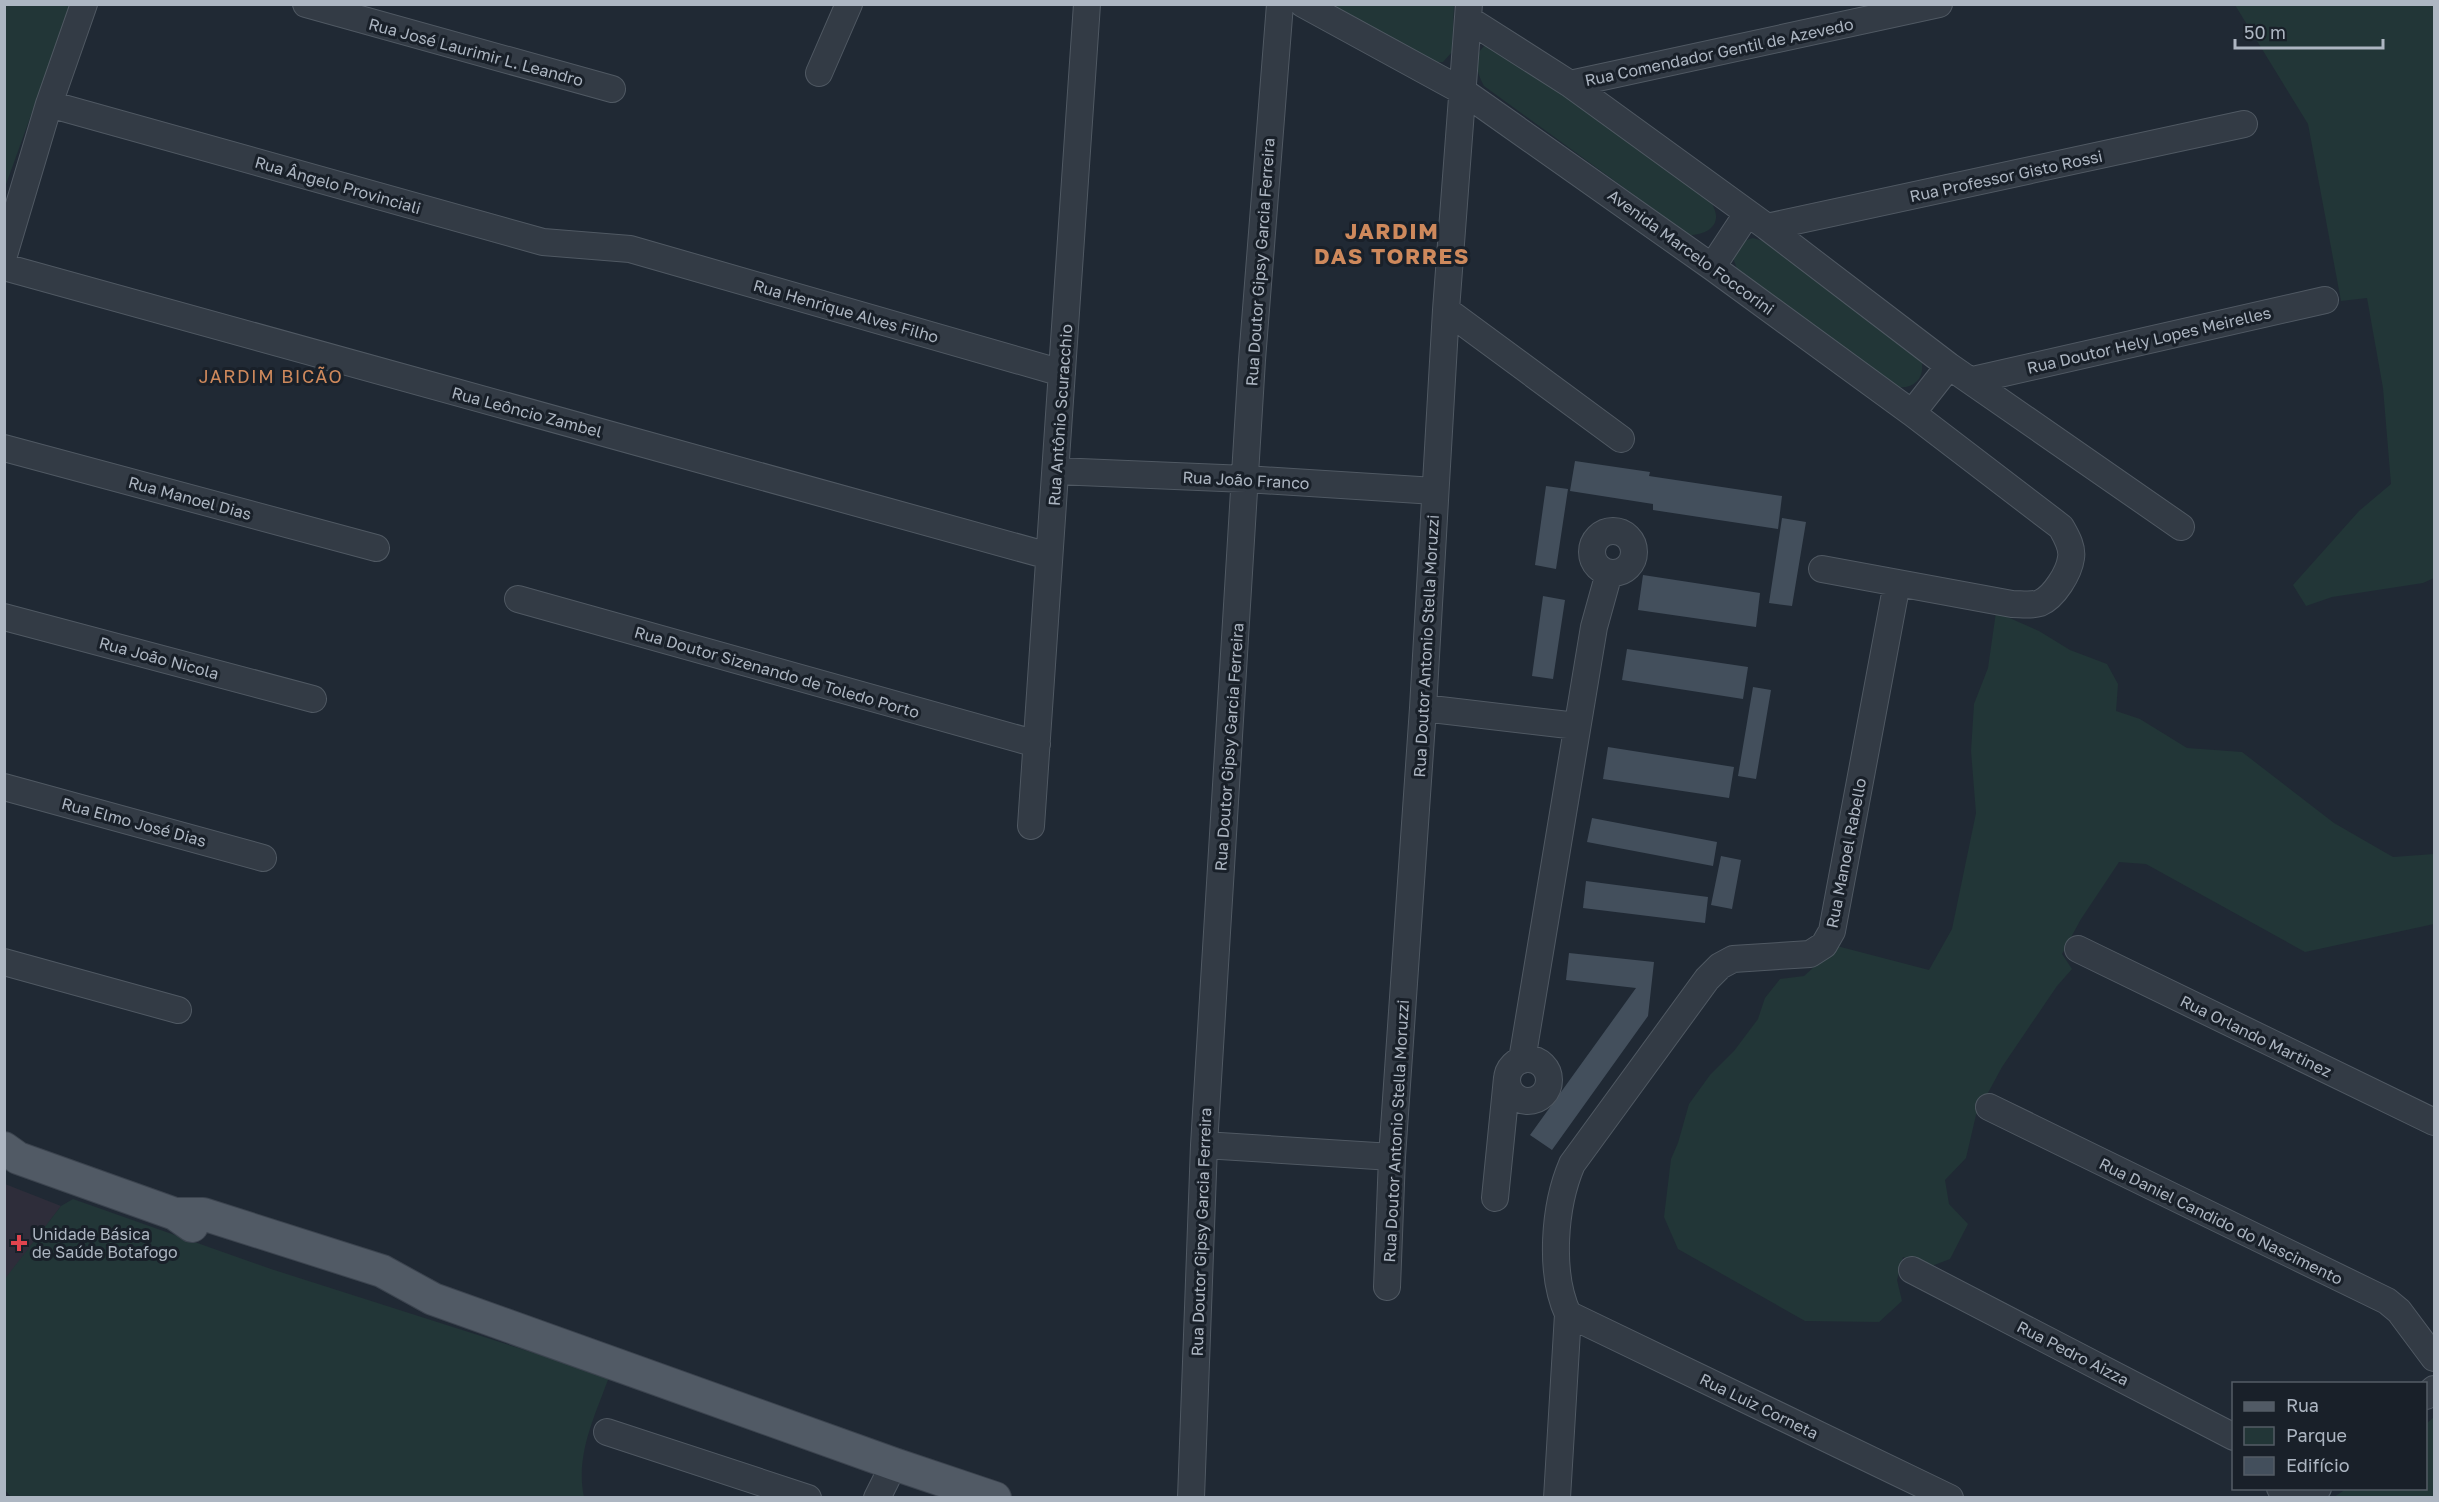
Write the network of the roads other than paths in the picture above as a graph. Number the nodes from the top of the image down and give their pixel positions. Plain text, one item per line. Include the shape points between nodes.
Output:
1 (84, 4) edge
2 (306, 4) edge
3 (849, 4) edge
4 (1087, 4) edge
5 (1280, 4) edge
6 (1303, 4) edge
7 (1939, 4) edge
8 (1468, 12) edge
9 (819, 73) dead end
10 (1570, 84) junction
11 (612, 89) dead end
12 (1464, 92) junction
13 (49, 104) junction
14 (2244, 124) dead end
15 (1757, 220) junction
16 (630, 249) joint
17 (4, 255) edge
18 (4, 267) edge
19 (1712, 267) junction
20 (2325, 300) dead end
21 (1446, 310) junction
22 (1949, 366) junction
23 (1062, 374) junction
24 (1973, 381) junction
25 (1912, 413) junction
26 (1621, 439) dead end
27 (4, 448) edge
28 (1056, 471) junction
29 (1246, 479) junction
30 (1435, 491) junction
31 (2181, 527) dead end
32 (376, 548) dead end
33 (1049, 556) junction
34 (1822, 569) dead end
35 (1608, 573) dead end
36 (1897, 583) junction
37 (518, 599) dead end
38 (4, 617) edge
39 (313, 699) dead end
40 (1422, 717) junction
41 (1576, 734) junction
42 (1036, 744) junction
43 (4, 787) edge
44 (1031, 826) dead end
45 (262, 858) dead end
46 (2078, 949) dead end
47 (4, 962) edge
48 (178, 1010) dead end
49 (1514, 1069) junction
50 (1542, 1096) junction
51 (1989, 1107) dead end
52 (2434, 1122) edge
53 (1502, 1140) junction
54 (1204, 1145) junction
55 (9, 1155) edge
56 (1392, 1158) junction
57 (1495, 1198) dead end
58 (1912, 1270) dead end
59 (1388, 1287) dead end
60 (1568, 1314) junction
61 (2434, 1358) edge
62 (607, 1432) dead end
63 (2232, 1436) edge
64 (898, 1465) junction
65 (1189, 1495) edge
66 (808, 1497) edge
67 (877, 1497) edge
68 (932, 1497) edge
69 (995, 1497) edge
70 (1557, 1497) edge
71 (1950, 1497) edge

1 - 13 street
2 - 11 street, Rua José Laurimir L. Leandro
3 - 9 street
4 - 23 street, Rua Antônio Scuracchio
5 - 29 street, Rua Doutor Gipsy Garcia Ferreira
6 - 12 street, Avenida Marcelo Foccorini
7 - 10 street, Rua Comendador Gentil de Azevedo
8 - 10 street
8 - 12 street, Rua Doutor Antonio Stella Moruzzi
10 - 15 street
12 - 19 street, Avenida Marcelo Foccorini
12 - 21 street, Rua Doutor Antonio Stella Moruzzi
13 - 16 street, Rua Ângelo Provinciali via 543,242
13 - 17 street
14 - 15 street, Rua Professor Gisto Rossi
15 - 19 street
15 - 22 street
16 - 23 street, Rua Henrique Alves Filho
18 - 33 street, Rua Leôncio Zambel
19 - 25 street, Avenida Marcelo Foccorini
20 - 24 street, Rua Doutor Hely Lopes Meirelles
21 - 26 street
21 - 30 street, Rua Doutor Antonio Stella Moruzzi
22 - 24 street
22 - 25 street
23 - 28 street, Rua Antônio Scuracchio
24 - 31 street
25 - 36 street, Avenida Marcelo Foccorini via 2061,527 2072,558 2060,583 2043,602 2033,605
27 - 32 street, Rua Manoel Dias
28 - 29 street, Rua João Franco
28 - 33 street, Rua Antônio Scuracchio
29 - 30 street, Rua João Franco
29 - 54 street, Rua Doutor Gipsy Garcia Ferreira
30 - 40 street, Rua Doutor Antonio Stella Moruzzi
33 - 42 street, Rua Antônio Scuracchio
34 - 36 street
35 - 41 street via 1594,627
36 - 60 street, Rua Manoel Rabello via 1832,931 1824,945 1810,954 1733,959 1720,966 1572,1164 1559,1202 1557,1267 1560,1298
37 - 42 street, Rua Doutor Sizenando de Toledo Porto
38 - 39 street, Rua João Nicola
40 - 41 street via 1490,730
40 - 56 street, Rua Doutor Antonio Stella Moruzzi
41 - 49 street
42 - 44 street, Rua Antônio Scuracchio
43 - 45 street, Rua Elmo José Dias
46 - 52 street, Rua Orlando Martinez
47 - 48 street
49 - 50 street via 1508,1086 1519,1099
49 - 50 street via 1539,1061 1549,1083
49 - 53 street
50 - 53 street
51 - 61 street, Rua Daniel Candido do Nascimento via 2386,1301 2399,1311
53 - 57 street
54 - 56 street
54 - 65 street, Rua Doutor Gipsy Garcia Ferreira
55 - 64 main road via 175,1214 203,1214 382,1271 433,1299
56 - 59 street, Rua Doutor Antonio Stella Moruzzi
58 - 63 street, Rua Pedro Aizza
60 - 70 street
60 - 71 street, Rua Luiz Corneta
62 - 66 street
64 - 67 street
64 - 68 main road
64 - 69 main road

